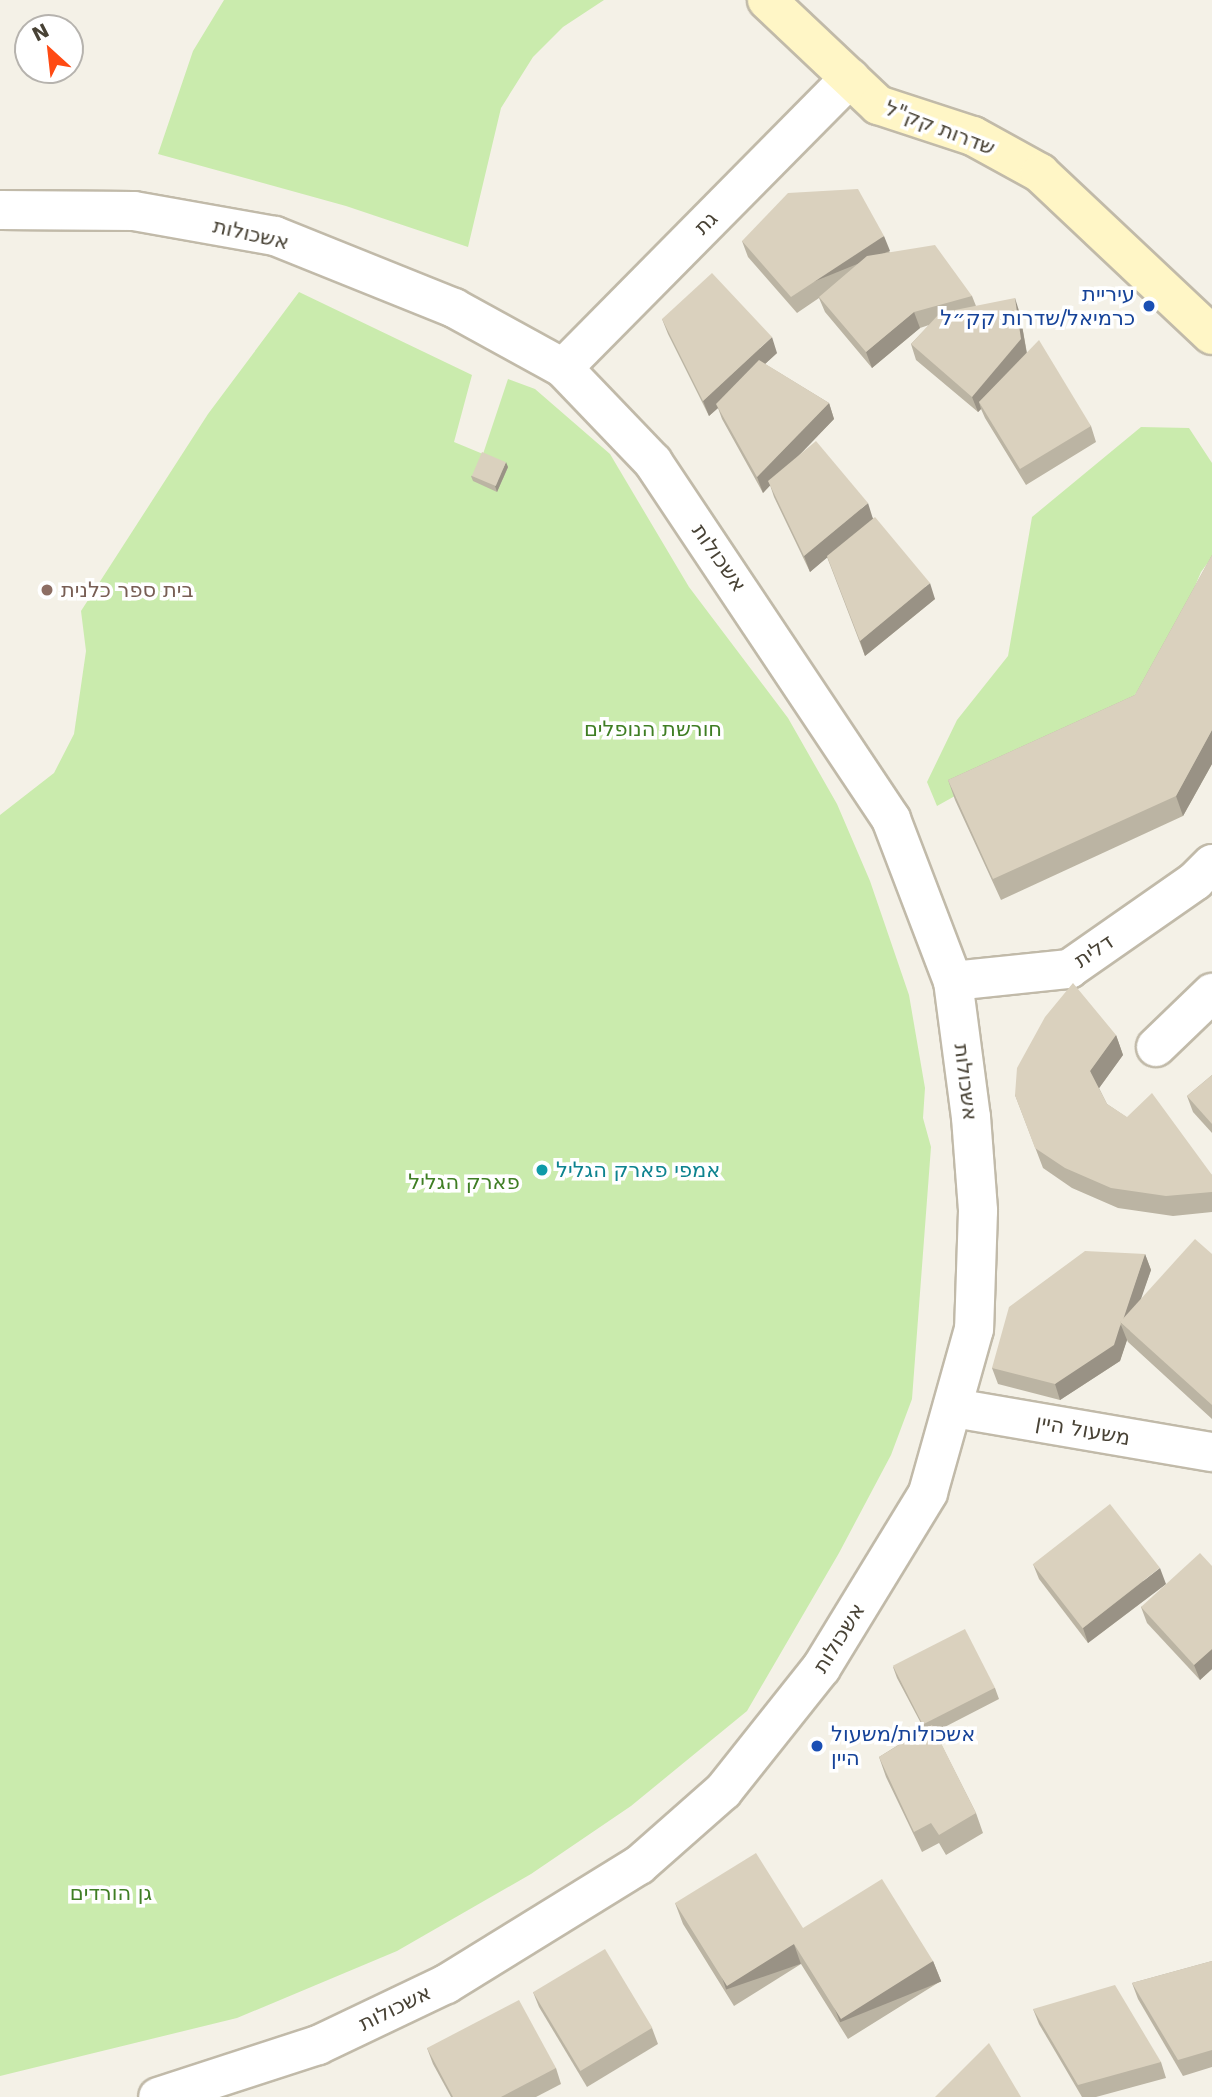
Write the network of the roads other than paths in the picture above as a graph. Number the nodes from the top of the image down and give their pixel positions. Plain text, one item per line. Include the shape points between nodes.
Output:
1 (768, 0) edge
2 (850, 78) junction
3 (0, 211) edge
4 (1211, 336) edge
5 (563, 368) junction
6 (1206, 881) edge
7 (953, 981) junction
8 (1212, 993) edge
9 (1156, 1047) dead end
10 (954, 1408) junction
11 (1212, 1452) edge
12 (158, 2097) edge

1 - 2 street, שדרות קק"ל
2 - 4 street, שדרות קק"ל via 878,105 973,136 1040,173
2 - 5 street, גת
3 - 5 street, אשכולות via 134,211 275,236 454,308
5 - 7 street, אשכולות via 653,462 861,769 891,819
6 - 7 street, דלית via 1069,969
7 - 10 street, אשכולות via 978,1211 974,1329
8 - 9 street
10 - 11 street, משעול היין
10 - 12 street, אשכולות via 928,1493 821,1668 723,1791 639,1865 423,1995 318,2045

